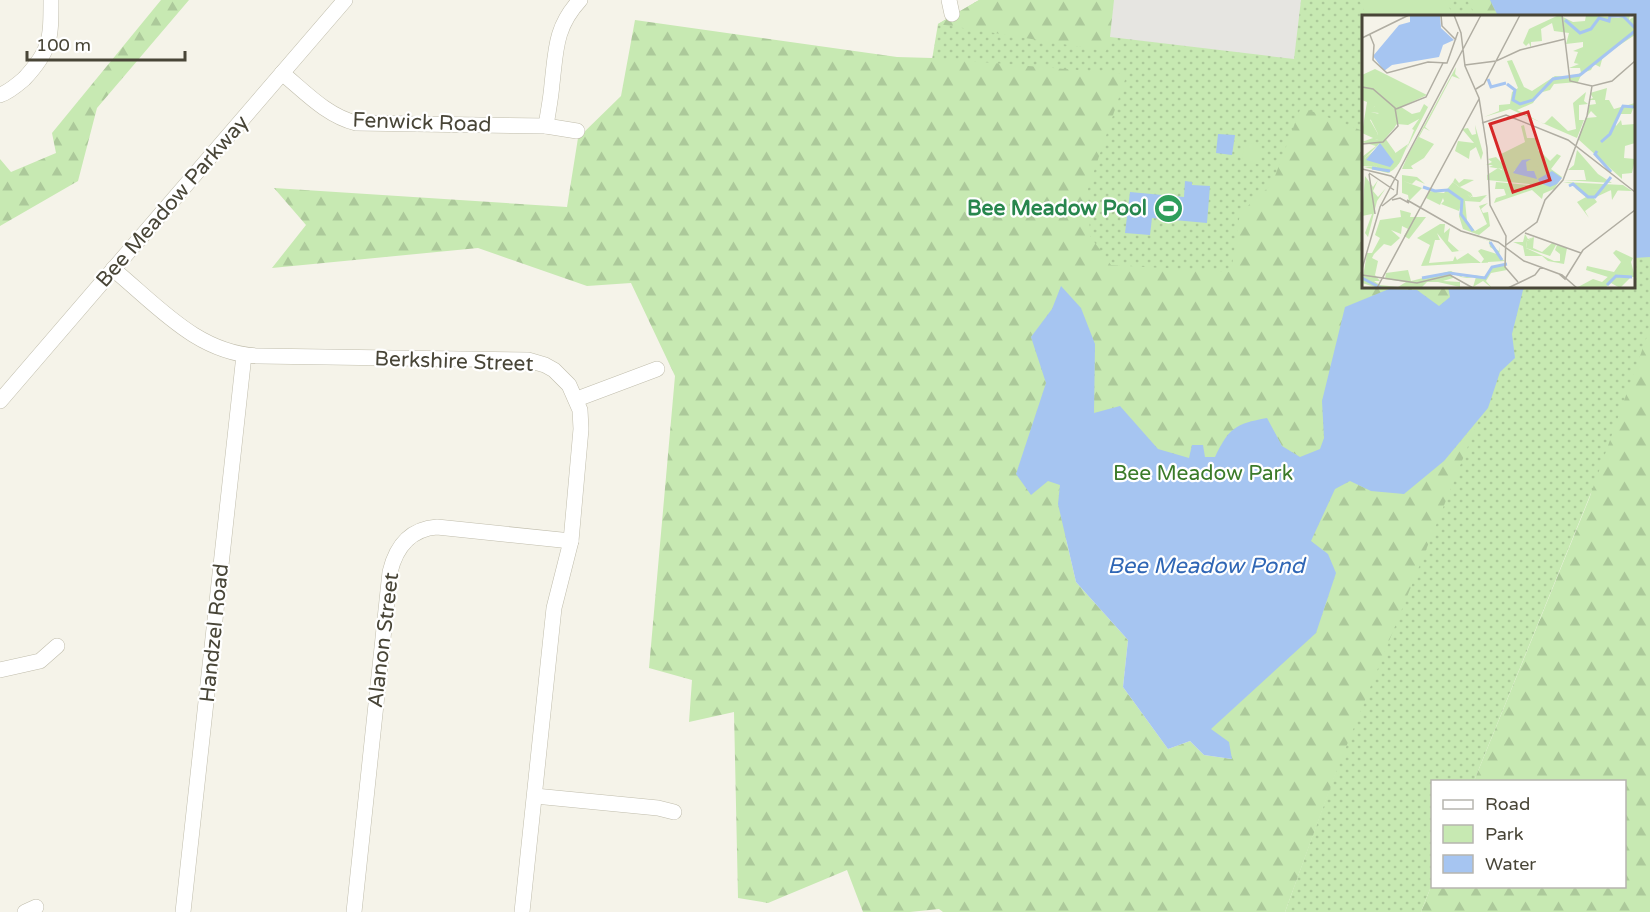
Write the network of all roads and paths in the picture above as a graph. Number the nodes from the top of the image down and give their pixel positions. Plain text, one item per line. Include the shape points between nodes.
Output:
1 (51, 0) edge
2 (345, 0) edge
3 (580, 0) edge
4 (282, 73) junction
5 (0, 95) edge
6 (546, 126) junction
7 (577, 131) dead end
8 (113, 269) junction
9 (244, 355) junction
10 (657, 369) dead end
11 (577, 399) junction
12 (0, 401) edge
13 (571, 541) junction
14 (57, 646) dead end
15 (0, 670) edge
16 (535, 796) junction
17 (674, 812) dead end
18 (183, 912) edge
19 (354, 912) edge
20 (522, 912) edge

1 - 5 street via 47,49 20,82
2 - 4 street, Bee Meadow Parkway
3 - 6 street via 570,12 555,47
4 - 6 street, Fenwick Road via 332,113 356,123
4 - 8 street, Bee Meadow Parkway
6 - 7 street, Fenwick Road
8 - 9 street, Berkshire Street via 196,337 220,350
8 - 12 street, Bee Meadow Parkway
9 - 11 street, Berkshire Street via 528,360 554,370
9 - 18 street, Handzel Road
10 - 11 street
11 - 13 street, Berkshire Street via 581,429
13 - 16 street, Berkshire Street via 554,608
13 - 19 street, Alanon Street via 437,527 405,540 393,558
14 - 15 street via 40,661
16 - 17 street
16 - 20 street, Berkshire Street

